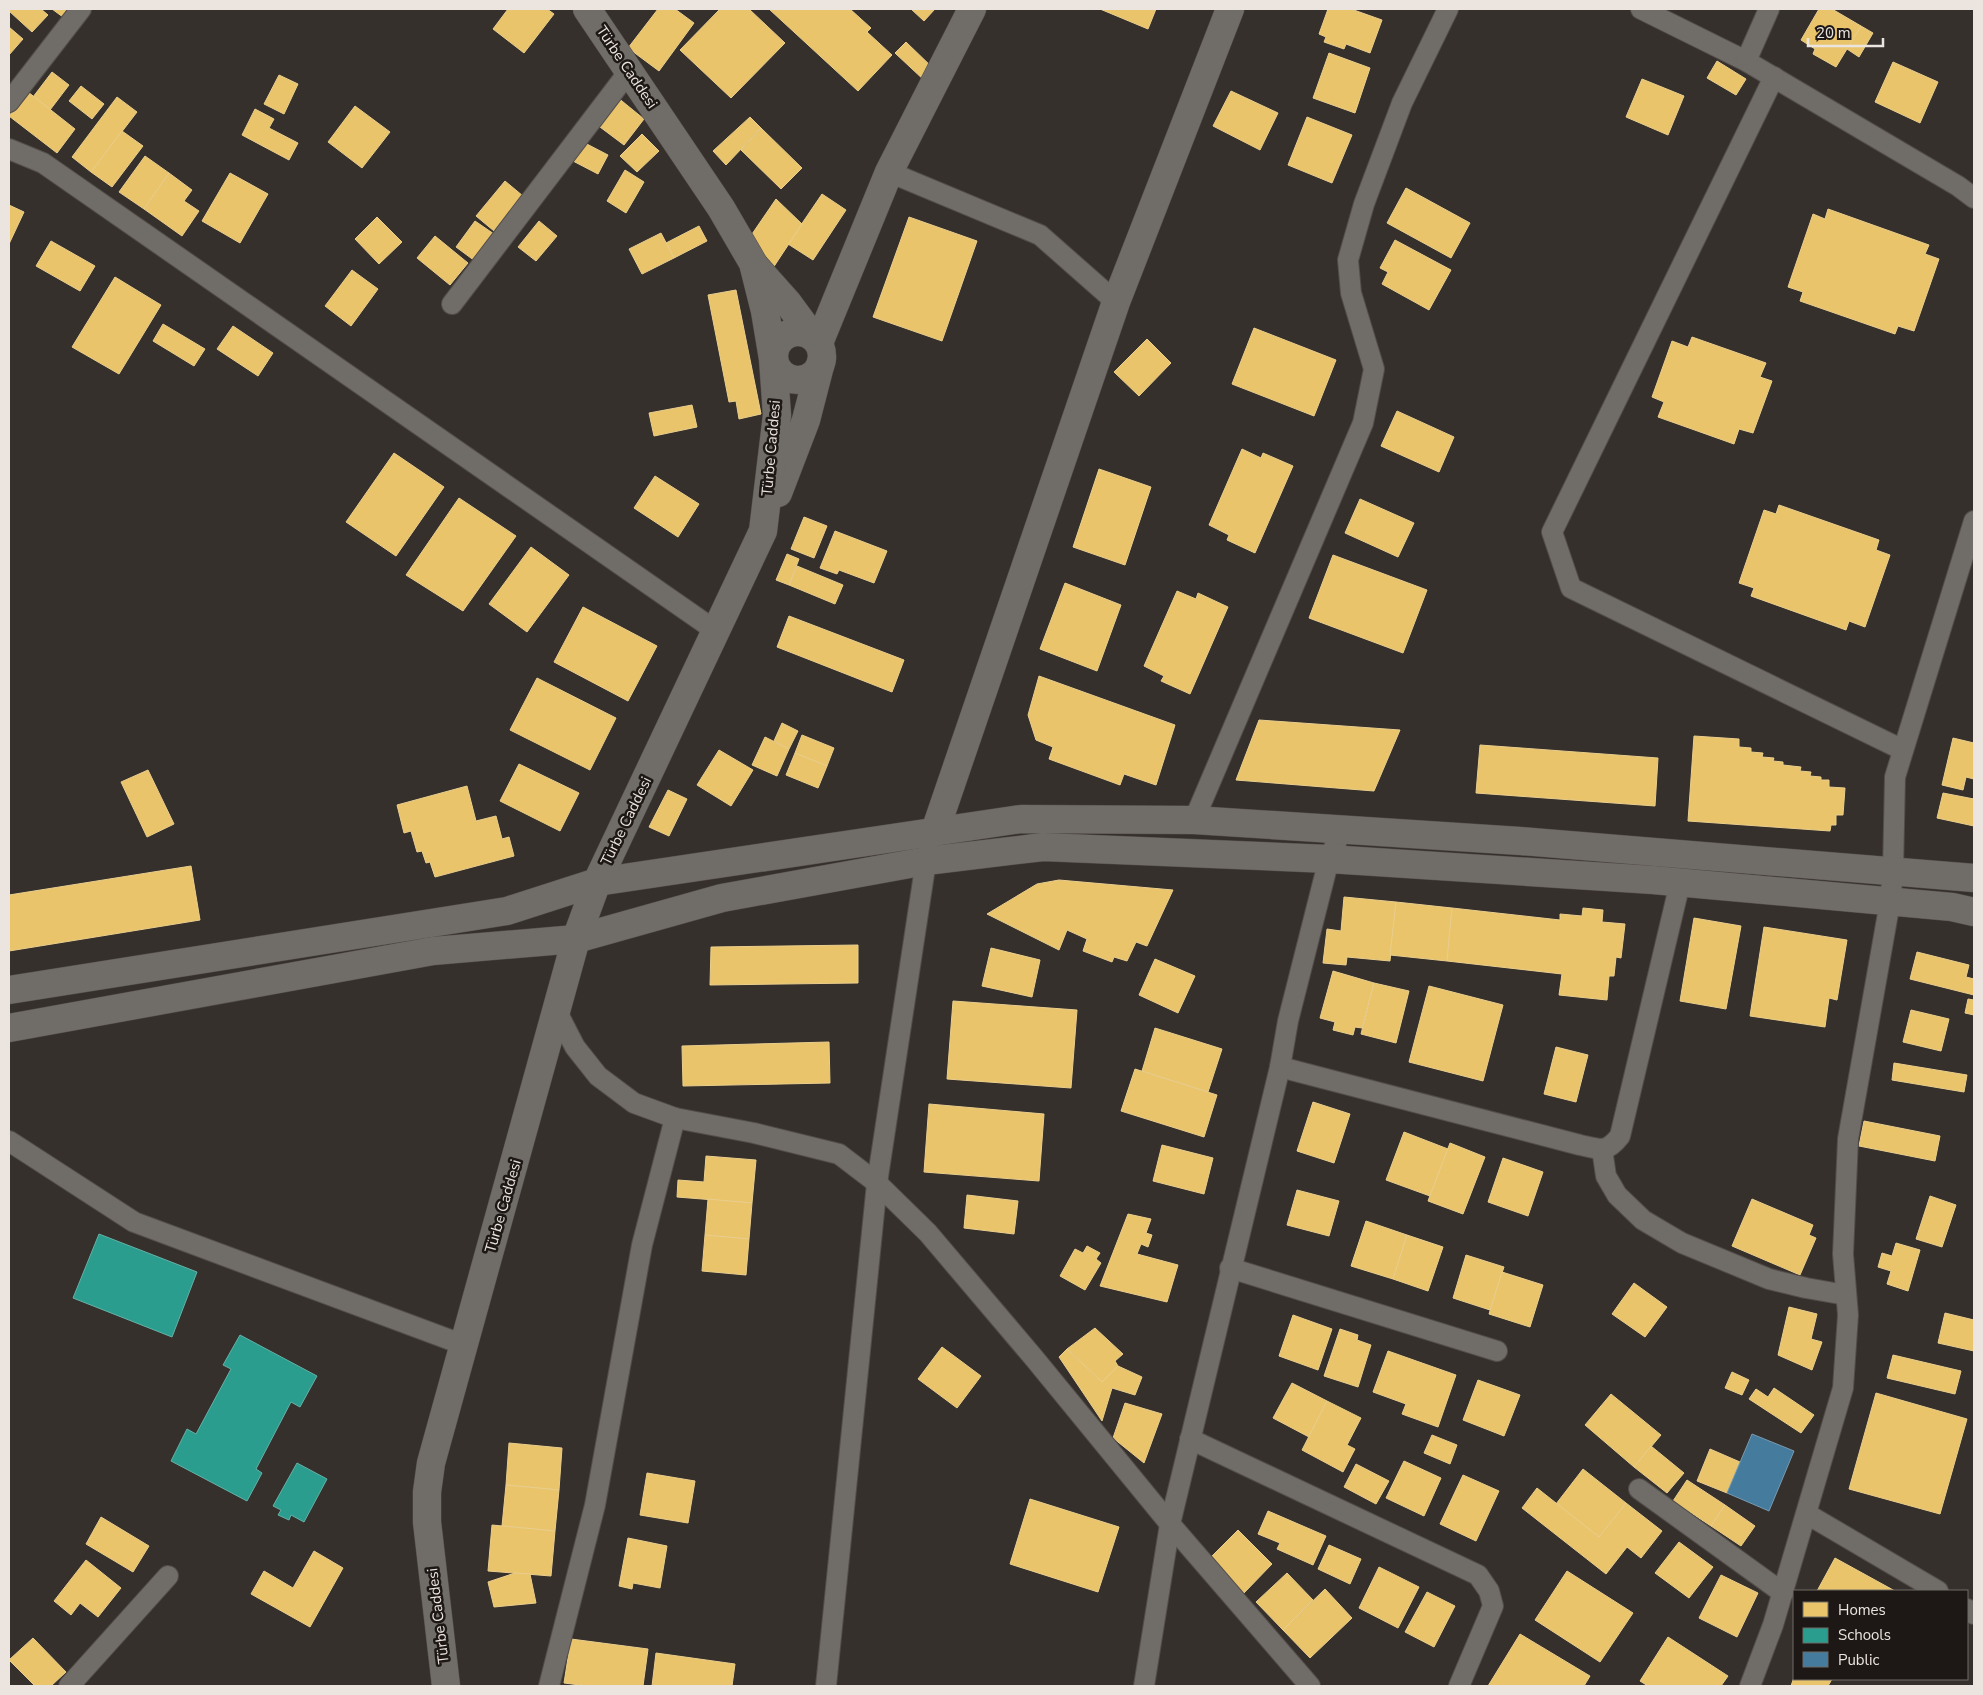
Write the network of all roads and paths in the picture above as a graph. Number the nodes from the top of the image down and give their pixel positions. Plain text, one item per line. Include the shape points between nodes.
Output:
1 (81, 9) edge
2 (587, 9) edge
3 (972, 9) edge
4 (1230, 9) edge
5 (1448, 9) edge
6 (1642, 9) edge
7 (1769, 9) edge
8 (1746, 61) junction
9 (630, 70) junction
10 (1774, 77) junction
11 (9, 102) edge
12 (9, 149) edge
13 (889, 172) junction
14 (1974, 198) edge
15 (753, 263) junction
16 (1116, 302) junction
17 (452, 304) dead end
18 (818, 346) junction
19 (774, 359) junction
20 (1974, 521) edge
21 (763, 531) junction
22 (716, 631) junction
23 (1903, 750) junction
24 (1194, 820) junction
25 (1342, 829) junction
26 (935, 831) junction
27 (1329, 859) junction
28 (926, 861) junction
29 (1893, 871) junction
30 (1974, 878) edge
31 (597, 882) junction
32 (1680, 883) junction
33 (1890, 902) junction
34 (1974, 912) edge
35 (576, 940) junction
36 (9, 990) edge
37 (557, 1012) junction
38 (9, 1028) edge
39 (1280, 1067) junction
40 (675, 1118) junction
41 (9, 1141) edge
42 (1602, 1150) junction
43 (877, 1183) junction
44 (1230, 1268) junction
45 (1846, 1295) junction
46 (464, 1345) junction
47 (1497, 1351) dead end
48 (1190, 1439) junction
49 (1639, 1489) dead end
50 (1807, 1514) junction
51 (1170, 1524) junction
52 (168, 1576) dead end
53 (1936, 1590) edge
54 (1783, 1593) junction
55 (69, 1686) edge
56 (446, 1686) edge
57 (549, 1686) edge
58 (826, 1686) edge
59 (1144, 1686) edge
60 (1310, 1686) edge
61 (1459, 1686) edge
62 (1750, 1686) edge

1 - 11 street
2 - 9 main road, Türbe Caddesi
3 - 13 main road
4 - 16 main road
5 - 24 street via 1402,103 1364,204 1348,260 1351,293 1374,369 1363,423
6 - 8 street
7 - 8 street
8 - 10 street
9 - 15 main road, Türbe Caddesi via 721,208
9 - 17 street
10 - 14 street
10 - 23 street via 1552,532 1571,588
12 - 22 street via 43,163
13 - 16 street via 1040,235
13 - 18 main road
15 - 18 main road via 788,302
15 - 19 main road, Türbe Caddesi
16 - 26 main road
18 - 19 main road via 798,331 790,333 777,343
18 - 19 main road via 820,366 810,378 794,380 780,373
18 - 21 main road via 806,420
19 - 21 main road, Türbe Caddesi via 776,424
20 - 23 street
21 - 22 main road, Türbe Caddesi
22 - 31 main road, Türbe Caddesi
23 - 29 street via 1895,776
24 - 25 main road
24 - 26 main road via 1021,819
25 - 27 street
25 - 29 main road
26 - 28 street
26 - 31 main road
27 - 28 main road via 1043,847
27 - 32 main road
27 - 39 street via 1288,1021
28 - 35 main road via 722,898
28 - 43 street
29 - 30 main road
29 - 33 street
31 - 35 main road, Türbe Caddesi
31 - 36 main road via 507,911
32 - 33 main road
32 - 42 street via 1620,1136 1612,1146
33 - 34 main road
33 - 45 street via 1848,1140 1843,1254
35 - 37 main road, Türbe Caddesi
35 - 38 main road via 434,951
37 - 40 street via 575,1047 598,1076 634,1103
37 - 46 main road, Türbe Caddesi
39 - 42 street
39 - 44 street
40 - 43 street via 754,1132 839,1154
40 - 57 street via 642,1245 595,1505
41 - 46 street via 134,1222
42 - 45 street via 1606,1176 1617,1195 1644,1220 1682,1242 1769,1279
43 - 51 street via 928,1233
43 - 58 street
44 - 47 street
44 - 48 street
45 - 50 street via 1848,1315 1843,1388
46 - 56 main road, Türbe Caddesi via 431,1463 427,1492 427,1522
48 - 51 street
48 - 61 street via 1478,1575 1489,1591 1493,1606
49 - 54 street
50 - 53 street
50 - 54 street
51 - 59 street
51 - 60 street
52 - 55 street
54 - 62 street

